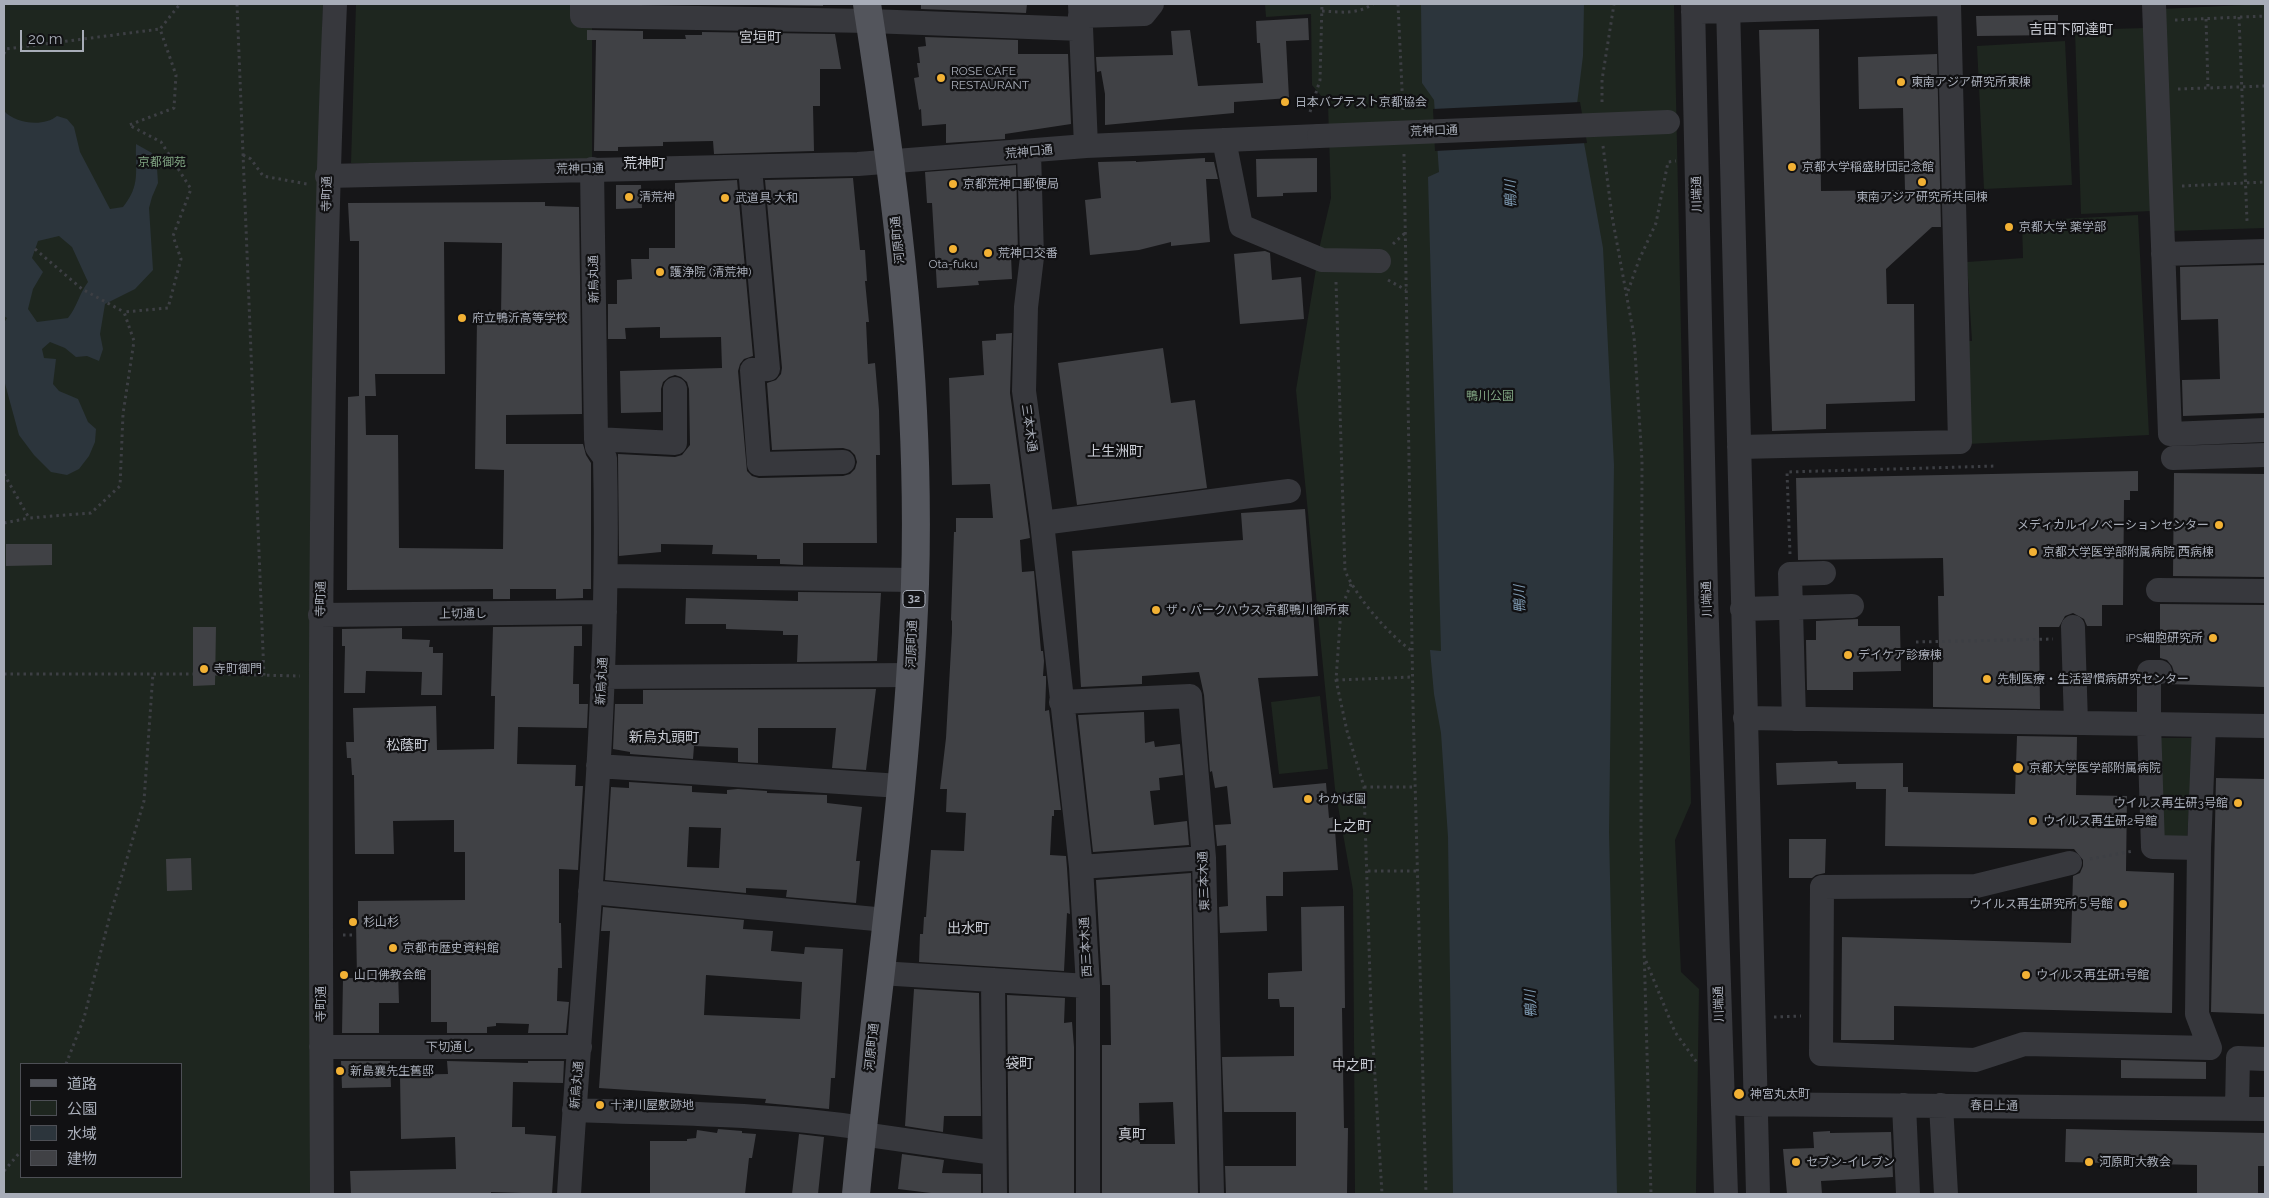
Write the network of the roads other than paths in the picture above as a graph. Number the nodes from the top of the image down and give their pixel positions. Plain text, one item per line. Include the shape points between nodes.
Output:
1 (335, 4) edge
2 (582, 4) edge
3 (1152, 4) edge
4 (1940, 4) edge
5 (1949, 4) edge
6 (2154, 4) edge
7 (1693, 8) edge
8 (1728, 8) edge
9 (868, 12) edge
10 (1080, 16) edge
11 (1731, 119) junction
12 (1696, 121) junction
13 (1224, 140) junction
14 (1086, 146) junction
15 (1030, 152) junction
16 (890, 162) junction
17 (750, 168) junction
18 (592, 169) junction
19 (319, 180) junction
20 (2265, 251) edge
21 (2163, 254) junction
22 (1379, 261) dead end
23 (675, 389) dead end
24 (2265, 430) edge
25 (596, 439) junction
26 (1739, 447) junction
27 (2265, 455) edge
28 (2173, 458) dead end
29 (843, 462) dead end
30 (1289, 491) dead end
31 (1042, 523) junction
32 (1824, 573) dead end
33 (608, 576) junction
34 (915, 580) junction
35 (2158, 590) dead end
36 (2265, 590) edge
37 (1852, 606) dead end
38 (1791, 608) junction
39 (1742, 609) junction
40 (605, 612) junction
41 (320, 615) junction
42 (2074, 633) road end
43 (2160, 672) dead end
44 (911, 675) junction
45 (602, 677) junction
46 (1061, 702) junction
47 (1745, 718) junction
48 (1794, 719) junction
49 (2076, 723) junction
50 (2149, 724) junction
51 (2204, 725) junction
52 (2265, 726) edge
53 (598, 766) junction
54 (900, 786) junction
55 (2199, 848) junction
56 (1204, 858) junction
57 (2070, 863) road end
58 (1081, 867) junction
59 (590, 892) junction
60 (886, 920) junction
61 (880, 973) junction
62 (993, 980) junction
63 (1088, 986) junction
64 (580, 1047) junction
65 (321, 1048) junction
66 (2210, 1048) junction
67 (2238, 1058) junction
68 (2265, 1058) edge
69 (1754, 1104) junction
70 (1723, 1105) junction
71 (1904, 1105) junction
72 (1941, 1105) junction
73 (2230, 1108) junction
74 (2265, 1109) edge
75 (574, 1110) junction
76 (862, 1131) junction
77 (994, 1153) junction
78 (322, 1194) edge
79 (569, 1194) edge
80 (856, 1194) edge
81 (995, 1194) edge
82 (1088, 1194) edge
83 (1212, 1194) edge
84 (1726, 1194) edge
85 (1758, 1194) edge
86 (1908, 1194) edge
87 (1946, 1194) edge

1 - 19 street, 寺町通
2 - 9 street via 582,16
3 - 10 street via 1144,14
4 - 8 street
5 - 26 street via 1960,442
6 - 21 street
7 - 8 street
7 - 12 street, 川端通
8 - 11 street
9 - 10 street
9 - 16 main road, 河原町通 / 32
10 - 14 street
11 - 12 street, 荒神口通
11 - 26 street
12 - 13 street, 荒神口通, bridge
12 - 70 street, 川端通
13 - 14 street, 荒神口通
13 - 22 street via 1241,226 1322,260
14 - 15 street, 荒神口通
15 - 16 street, 荒神口通
15 - 31 street, 三本木通 via 1032,257 1026,306 1024,391
16 - 17 street, 荒神口通
16 - 34 main road, 河原町通 / 32 via 914,395
17 - 18 street, 荒神口通
17 - 29 street via 768,369 752,370 760,464
18 - 19 street, 荒神口通
18 - 25 street, 新烏丸通
19 - 41 street, 寺町通
20 - 21 street
21 - 24 street via 2170,434
23 - 25 street via 675,443
25 - 33 street, 新烏丸通 via 597,447 606,458
26 - 39 street
27 - 28 street
30 - 31 street
31 - 46 street, 三本木通
32 - 38 street via 1790,574
33 - 34 street
33 - 40 street, 新烏丸通
34 - 44 main road, 河原町通 / 32
35 - 36 street
37 - 38 street
38 - 39 street
38 - 48 street
39 - 47 street
40 - 41 street, 上切通し
40 - 45 street, 新烏丸通
41 - 65 street, 寺町通
42 - 49 street
43 - 50 street via 2150,672
44 - 45 street
44 - 54 main road, 河原町通 / 32
45 - 53 street, 新烏丸通
46 - 56 street, 東三本木通 via 1190,696
46 - 58 street, 西三本木通
47 - 48 street
47 - 69 street
48 - 49 street
49 - 50 street
50 - 51 street
50 - 55 street via 2153,847
51 - 52 street
51 - 55 street
53 - 54 street
53 - 59 street, 新烏丸通
54 - 60 main road, 河原町通 / 32
55 - 66 street via 2197,1014
56 - 58 street
56 - 83 street, 東三本木通
57 - 66 street via 1976,886 1822,887 1821,1054 1975,1060 2024,1044
58 - 63 street, 西三本木通
59 - 60 street
59 - 64 street, 新烏丸通
60 - 61 main road, 河原町通 / 32
61 - 62 street
61 - 76 main road, 河原町通 / 32
62 - 63 street
62 - 77 street
63 - 82 street, 西三本木通
64 - 65 street, 下切通し
64 - 75 street, 新烏丸通
65 - 78 street, 寺町通
66 - 67 street
66 - 73 street via 2222,1059
67 - 68 street
67 - 73 street
69 - 70 street, 春日上通
69 - 71 street, 春日上通
69 - 85 street
70 - 84 street, 川端通
71 - 72 street, 春日上通
71 - 86 street
72 - 73 street, 春日上通
72 - 87 street
73 - 74 street, 春日上通
75 - 76 street via 834,1123
75 - 79 street, 新烏丸通
76 - 77 street
76 - 80 main road, 河原町通 / 32
77 - 81 street

